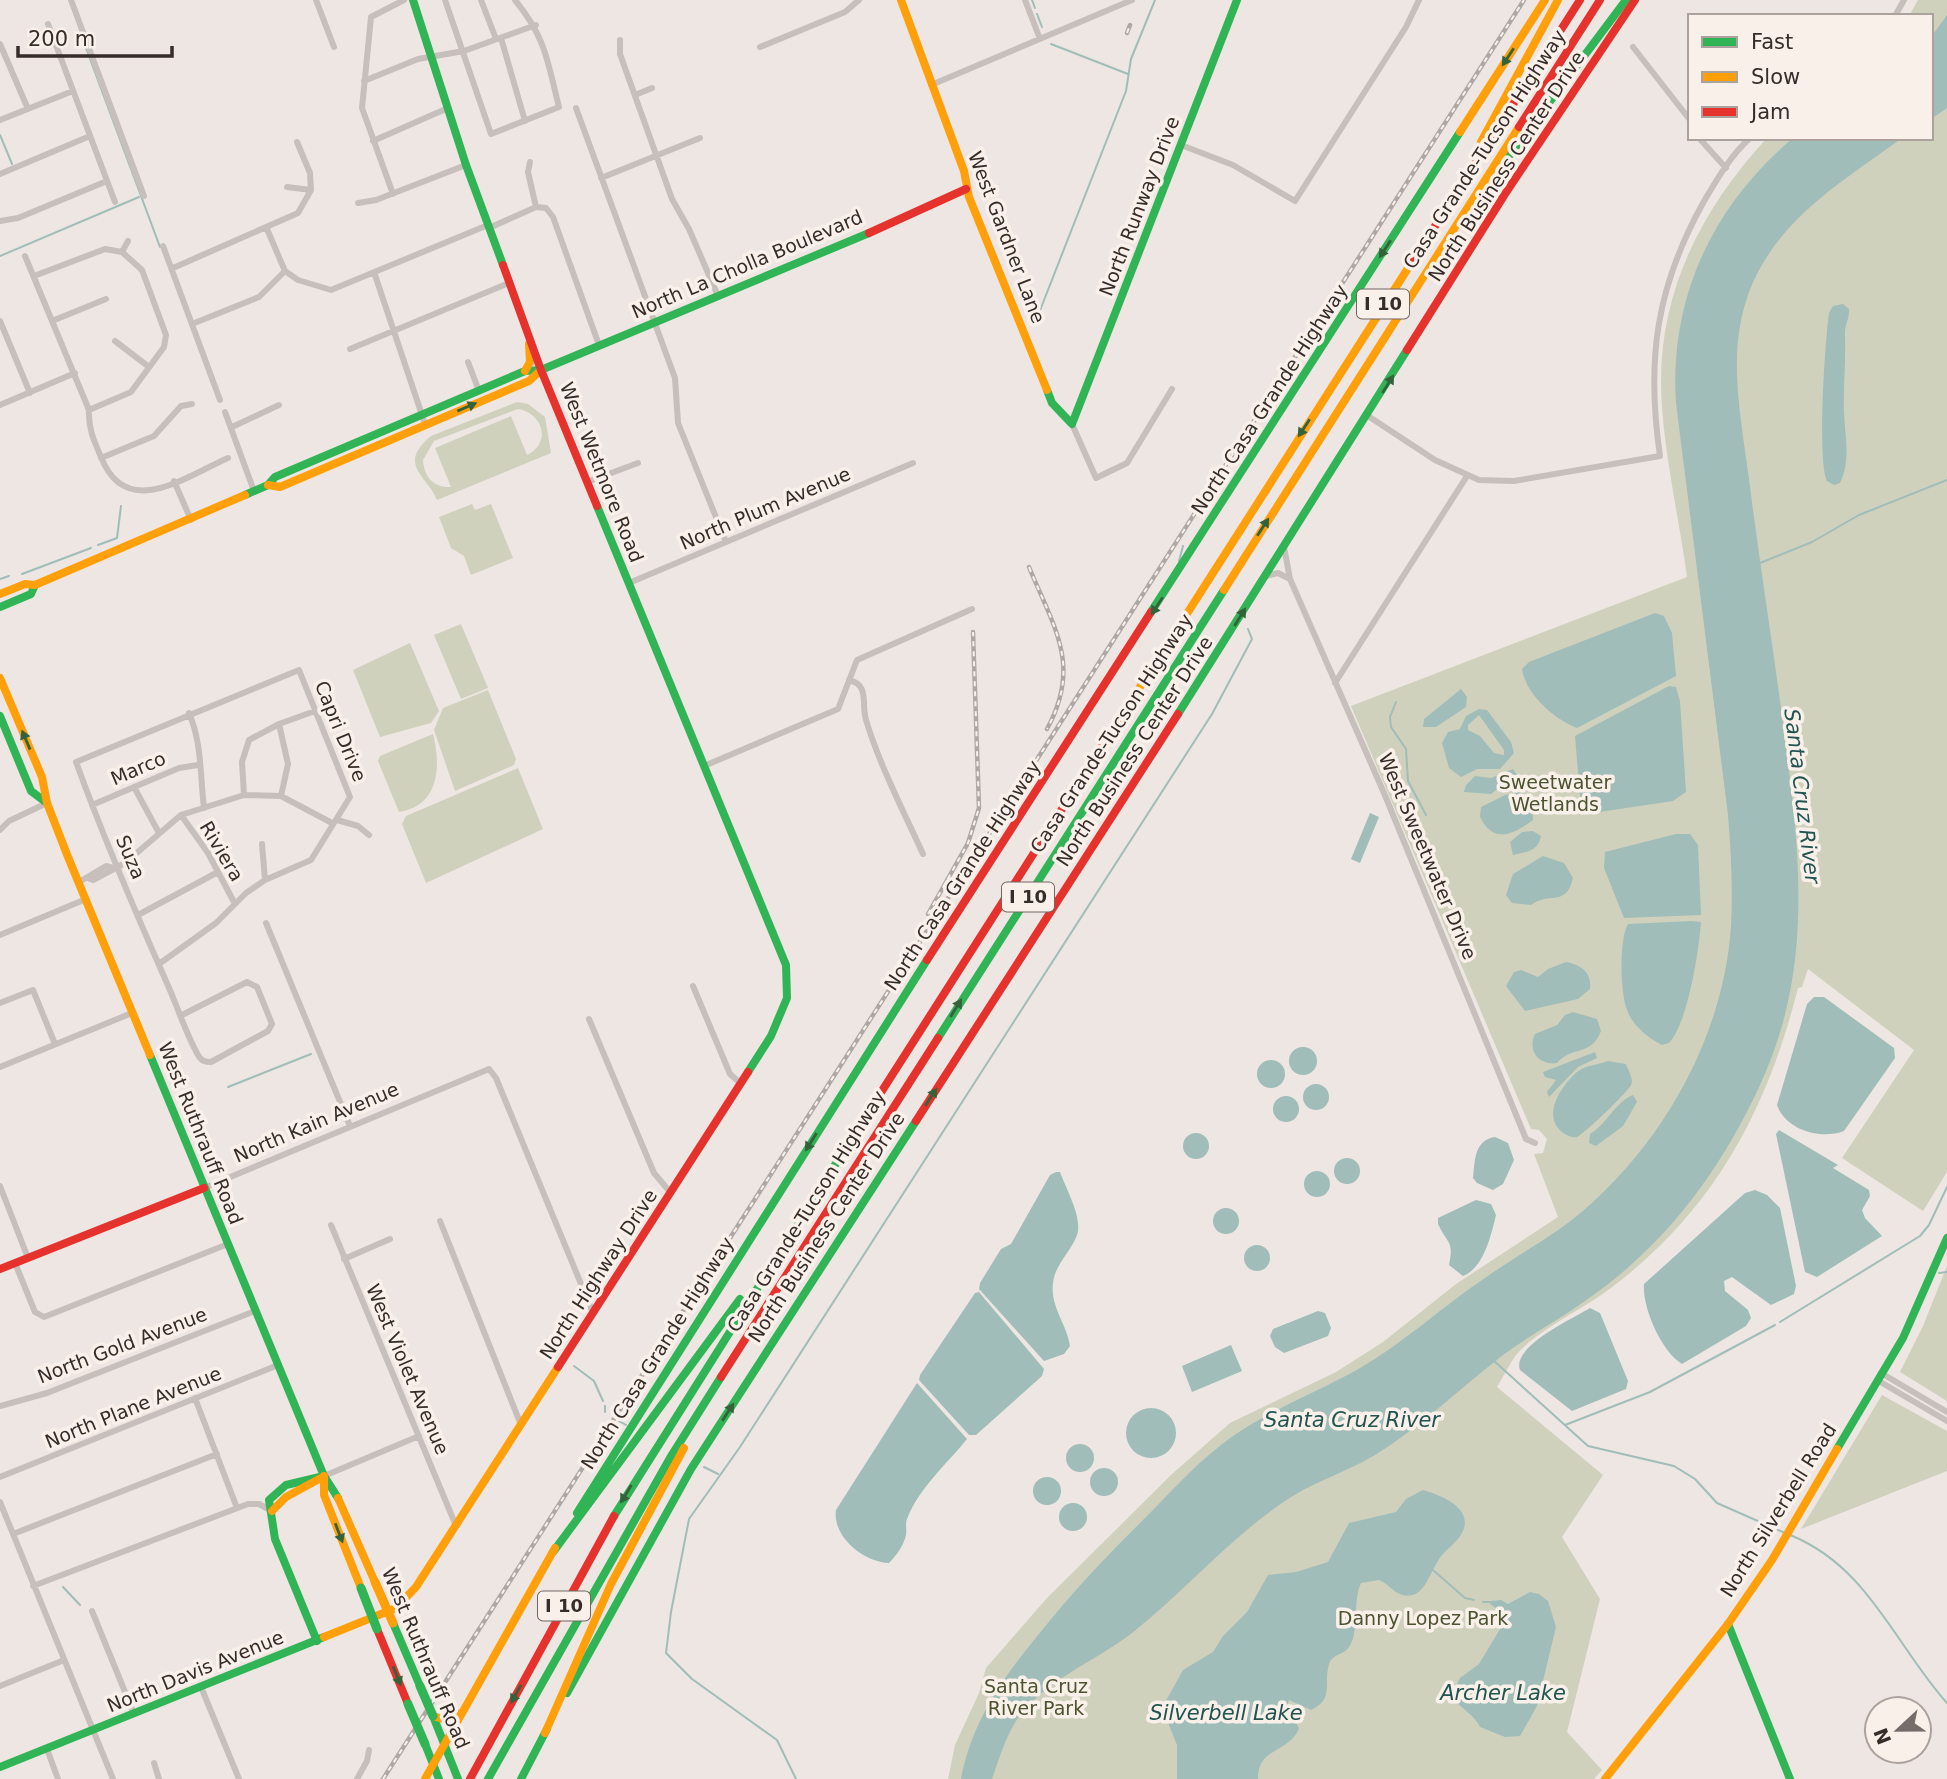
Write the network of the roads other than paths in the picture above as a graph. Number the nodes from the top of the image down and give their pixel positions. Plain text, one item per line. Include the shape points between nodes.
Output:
1 (71, 0) edge
2 (316, 0) edge
3 (404, 0) edge
4 (413, 0) edge
5 (445, 0) edge
6 (481, 0) edge
7 (515, 0) edge
8 (859, 0) edge
9 (901, 0) edge
10 (1025, 0) edge
11 (1132, 0) edge
12 (1237, 0) edge
13 (1419, 0) edge
14 (1545, 0) edge
15 (1558, 0) edge
16 (1580, 0) edge
17 (1600, 0) edge
18 (1626, 0) edge
19 (1635, 0) edge
20 (48, 24) dead end
21 (536, 25) junction
22 (498, 39) junction
23 (1041, 39) junction
24 (620, 40) dead end
25 (0, 44) edge
26 (334, 47) dead end
27 (760, 47) dead end
28 (1633, 47) dead end
29 (464, 51) junction
30 (433, 58) junction
31 (364, 80) junction
32 (931, 85) junction
33 (652, 88) dead end
34 (73, 91) junction
35 (635, 95) junction
36 (448, 108) junction
37 (576, 108) dead end
38 (28, 109) junction
39 (1688, 117) edge
40 (0, 120) edge
41 (525, 121) junction
42 (90, 135) junction
43 (700, 138) dead end
44 (1701, 140) edge
45 (1747, 140) edge
46 (373, 141) junction
47 (297, 142) dead end
48 (1181, 145) junction
49 (656, 155) junction
50 (530, 162) dead end
51 (466, 165) junction
52 (1726, 168) junction
53 (0, 174) edge
54 (601, 178) junction
55 (107, 181) junction
56 (287, 187) dead end
57 (967, 189) junction
58 (311, 190) junction
59 (393, 194) junction
60 (950, 196) junction
61 (144, 197) dead end
62 (115, 202) dead end
63 (358, 203) dead end
64 (972, 206) junction
65 (536, 207) junction
66 (1445, 208) junction
67 (1464, 214) junction
68 (0, 221) edge
69 (488, 227) junction
70 (267, 229) junction
71 (128, 241) dead end
72 (163, 246) dead end
73 (122, 252) junction
74 (25, 256) dead end
75 (173, 268) junction
76 (285, 271) junction
77 (374, 272) junction
78 (34, 276) junction
79 (509, 283) junction
80 (718, 296) junction
81 (106, 299) dead end
82 (0, 321) edge
83 (52, 321) junction
84 (654, 321) junction
85 (192, 324) junction
86 (396, 331) junction
87 (529, 338) junction
88 (4, 340) edge
89 (115, 341) dead end
90 (599, 345) junction
91 (350, 349) dead end
92 (468, 362) dead end
93 (149, 367) junction
94 (541, 370) junction
95 (525, 371) junction
96 (75, 373) junction
97 (1172, 389) dead end
98 (479, 391) junction
99 (30, 393) junction
100 (219, 400) dead end
101 (192, 404) dead end
102 (0, 405) edge
103 (279, 405) dead end
104 (89, 410) junction
105 (225, 412) dead end
106 (1368, 416) junction
107 (423, 420) junction
108 (1072, 424) junction
109 (232, 427) junction
110 (101, 458) junction
111 (228, 458) dead end
112 (638, 463) dead end
113 (913, 463) dead end
114 (1467, 477) junction
115 (174, 481) junction
116 (587, 482) junction
117 (125, 488) junction
118 (254, 491) junction
119 (121, 497) dead end
120 (191, 520) junction
121 (726, 542) junction
122 (1284, 546) junction
123 (1265, 577) junction
124 (1290, 579) junction
125 (629, 583) junction
126 (35, 585) junction
127 (0, 594) edge
128 (0, 607) edge
129 (972, 609) dead end
130 (1326, 662) junction
131 (1345, 665) junction
132 (0, 678) edge
133 (849, 680) junction
134 (1335, 683) junction
135 (316, 711) junction
136 (189, 713) junction
137 (0, 716) edge
138 (279, 724) junction
139 (198, 765) junction
140 (704, 766) junction
141 (134, 787) junction
142 (244, 795) junction
143 (281, 796) junction
144 (47, 803) junction
145 (92, 805) junction
146 (204, 808) junction
147 (181, 815) junction
148 (334, 822) junction
149 (0, 830) edge
150 (159, 833) junction
151 (369, 835) dead end
152 (262, 844) dead end
153 (923, 854) dead end
154 (115, 867) junction
155 (218, 872) junction
156 (83, 880) junction
157 (265, 880) junction
158 (86, 899) junction
159 (234, 904) junction
160 (138, 915) junction
161 (266, 923) dead end
162 (0, 935) edge
163 (780, 949) joint
164 (159, 964) junction
165 (693, 986) dead end
166 (0, 1003) edge
167 (132, 1013) junction
168 (181, 1015) junction
169 (589, 1019) dead end
170 (55, 1044) junction
171 (0, 1066) edge
172 (740, 1083) junction
173 (350, 1126) junction
174 (1535, 1143) dead end
175 (0, 1186) edge
176 (204, 1188) junction
177 (670, 1192) junction
178 (440, 1221) dead end
179 (331, 1225) dead end
180 (1947, 1238) edge
181 (390, 1239) dead end
182 (228, 1244) junction
183 (781, 1244) junction
184 (28, 1258) junction
185 (344, 1259) junction
186 (15, 1263) junction
187 (0, 1269) edge
188 (255, 1311) junction
189 (593, 1313) junction
190 (278, 1365) junction
191 (723, 1374) junction
192 (1879, 1377) junction
193 (195, 1398) junction
194 (0, 1406) edge
195 (1947, 1412) edge
196 (1947, 1421) edge
197 (522, 1425) junction
198 (419, 1436) junction
199 (217, 1454) junction
200 (324, 1476) junction
201 (0, 1478) edge
202 (0, 1502) edge
203 (237, 1508) junction
204 (272, 1511) junction
205 (456, 1526) junction
206 (13, 1534) junction
207 (553, 1552) junction
208 (33, 1586) junction
209 (401, 1604) joint
210 (92, 1611) dead end
211 (1728, 1624) junction
212 (317, 1641) junction
213 (64, 1660) junction
214 (0, 1686) edge
215 (201, 1687) junction
216 (461, 1713) junction
217 (134, 1714) junction
218 (435, 1719) junction
219 (93, 1730) junction
220 (545, 1733) junction
221 (444, 1745) junction
222 (47, 1749) junction
223 (369, 1750) dead end
224 (153, 1763) dead end
225 (433, 1764) junction
226 (0, 1767) edge
227 (58, 1779) edge
228 (113, 1779) edge
229 (159, 1779) edge
230 (239, 1779) edge
231 (357, 1779) edge
232 (425, 1779) edge
233 (439, 1779) edge
234 (458, 1779) edge
235 (470, 1779) edge
236 (488, 1779) edge
237 (521, 1779) edge
238 (1605, 1779) edge
239 (1790, 1779) edge

1 - 61 street
2 - 26 street
3 - 31 street via 371,17
4 - 30 main road, West Wetmore Road
5 - 29 street
6 - 22 street
7 - 21 street
8 - 27 street via 845,12
9 - 32 main road, West Gardner Lane
10 - 23 street
11 - 23 street
12 - 48 main road, North Runway Drive
13 - 48 street via 1295,201 1233,165
14 -> 207 main road, North Casa Grande Highway via 847,1085
15 - 66 main road
16 - 66 main road, Casa Grande-Tucson Highway / I 10
17 - 67 main road, Casa Grande-Tucson Highway / I 10
18 - 67 main road
106 -> 19 main road, North Business Center Drive via 1504,194
20 - 34 street
21 - 22 street
21 - 41 street via 559,107
22 - 29 street
22 - 41 street
23 - 32 street
24 - 35 street via 620,54
25 - 38 street
28 - 39 street
29 - 30 street
29 - 41 street via 491,134
30 - 31 street
30 - 36 main road, West Wetmore Road
31 - 46 street via 362,108
32 - 57 main road, West Gardner Lane
33 - 35 street
34 - 38 street
34 - 42 street
35 - 49 street
36 - 46 street
36 - 51 main road, West Wetmore Road
37 - 54 street
38 - 40 street
42 - 53 street
42 - 55 street
43 - 49 street
44 - 52 street
45 - 52 street
46 - 59 street
47 - 58 street via 310,173
48 - 108 main road, North Runway Drive
49 - 54 street
49 - 80 street
50 - 65 street
51 - 59 street
51 - 69 main road, West Wetmore Road
52 - 114 street via 1693,221 1665,287 1654,348 1660,456 1514,481
54 - 84 street
55 - 62 street
55 - 68 street
56 - 58 street
57 - 60 main road, North La Cholla Boulevard
57 - 64 main road, West Gardner Lane
58 - 70 street via 299,213
59 - 63 street
60 - 64 main road
60 - 80 main road, North La Cholla Boulevard
64 - 108 main road, West Gardner Lane via 1052,403
65 - 69 street
65 - 90 street via 546,208 553,217
66 -> 183 main road, Casa Grande-Tucson Highway / I 10
191 -> 67 main road, Casa Grande-Tucson Highway / I 10
69 - 77 street
69 - 79 main road, West Wetmore Road
70 - 75 street
70 - 76 street
71 - 73 street
72 - 75 street
73 - 78 street via 105,249
73 - 93 street via 142,270 166,335 164,347
74 - 78 street
75 - 85 street
76 - 77 street via 331,290
76 - 85 street via 259,297
77 - 86 street
78 - 83 street
79 - 86 street
79 - 87 main road, West Wetmore Road
80 - 84 main road, North La Cholla Boulevard
81 - 83 street
82 - 88 street
83 - 96 street
84 - 90 main road, North La Cholla Boulevard
84 - 121 street via 675,378 678,423
85 - 100 street
86 - 91 street
86 - 107 street
87 - 94 main road, West Wetmore Road
87 - 95 main road via 530,362
88 - 99 street
89 - 93 street
90 - 94 main road, North La Cholla Boulevard
92 - 98 street
93 - 104 street via 131,392
94 - 95 main road, North La Cholla Boulevard
107 -> 94 main road, North La Cholla Boulevard via 529,381
94 - 116 main road, West Wetmore Road
95 - 98 main road, North La Cholla Boulevard
96 - 99 street
96 - 104 street
97 - 108 street, West Gardner Lane via 1127,463 1096,478
98 - 107 main road, North La Cholla Boulevard
99 - 102 street
101 - 110 street via 181,406 154,436
103 - 109 street
104 - 110 street via 90,431
105 - 109 street
106 - 114 street
106 - 122 main road, North Business Center Drive
107 - 118 main road, North La Cholla Boulevard via 280,486
109 - 118 street
110 - 117 street via 117,485
111 - 115 street
112 - 116 street
113 - 121 street, North Plum Avenue
114 - 131 street
115 - 117 street via 151,491
115 - 120 street
116 - 125 main road, West Wetmore Road
117 - 119 street
118 - 120 main road, North La Cholla Boulevard
120 - 126 main road, North La Cholla Boulevard
121 - 125 street, North Plum Avenue
122 - 123 main road, North Business Center Drive
122 - 124 street, West Sweetwater Drive
123 - 124 street via 1278,573
220 -> 123 main road, North Business Center Drive via 691,1469
124 - 130 street, West Sweetwater Drive
125 - 140 main road, West Wetmore Road
126 - 127 main road, North La Cholla Boulevard
126 - 128 main road, North La Cholla Boulevard via 31,594
129 - 133 street via 857,660
130 - 131 street
130 - 134 street, West Sweetwater Drive
131 - 134 street
144 -> 132 main road, West Ruthrauff Road via 42,777
133 - 140 street via 838,709
133 - 153 street via 862,688 873,740
134 - 174 street, West Sweetwater Drive via 1526,1139
135 - 136 street, Capri Drive via 299,670
135 - 138 street
135 - 148 street, Capri Drive via 350,797
136 - 139 street via 199,736
136 - 145 street, Suza via 76,762
137 - 144 main road, West Ruthrauff Road via 32,791
138 - 142 street via 249,740 242,762
138 - 143 street via 288,764
139 - 141 street, Marco
139 - 146 street
140 - 163 main road, West Wetmore Road
141 - 145 street, Marco
141 - 150 street
142 - 143 street
142 - 146 street
143 - 148 street
144 - 149 street
144 - 156 main road, West Ruthrauff Road
145 - 154 street, Suza
146 - 147 street
147 - 150 street
147 - 155 street, Riviera
148 - 151 street via 358,826
148 - 157 street, Capri Drive via 311,860
150 - 154 street
152 - 157 street
154 - 156 street via 91,872
154 - 160 street, Suza
155 - 159 street, Riviera
155 - 160 street
156 - 158 main road, West Ruthrauff Road
157 - 159 street, Capri Drive
158 - 162 street
158 - 167 main road, West Ruthrauff Road
159 - 164 street, Capri Drive via 216,923
160 - 164 street, Suza
161 - 173 street
163 - 172 main road, North Highway Drive via 787,982 785,1007
164 - 168 street, Suza
165 - 172 street via 730,1074
166 - 170 street via 33,990
167 - 170 street
167 - 176 main road, West Ruthrauff Road
168 - 168 street, Suza via 201,1062 211,1062 274,1027 253,981
169 - 177 street via 654,1173
170 - 171 street
172 - 177 main road, North Highway Drive
173 - 176 street, North Kain Avenue
173 - 189 street, North Kain Avenue via 489,1069
175 - 184 street
176 - 182 main road, West Ruthrauff Road
176 - 184 main road, North Kain Avenue
177 - 189 main road, North Highway Drive
178 - 197 street
179 - 185 street, West Violet Avenue
180 - 192 main road, North Silverbell Road via 1916,1312
181 - 185 street
182 - 186 street via 39,1320
182 - 188 main road, West Ruthrauff Road
183 - 207 main road
183 -> 235 main road, Casa Grande-Tucson Highway / I 10 via 611,1520
184 - 186 main road, North Kain Avenue
185 - 198 street, West Violet Avenue
186 - 187 main road, North Kain Avenue
188 - 190 main road, West Ruthrauff Road
188 - 194 street, North Gold Avenue via 47,1393
189 - 197 main road, North Highway Drive
190 - 193 street, North Plane Avenue
190 - 200 main road, West Ruthrauff Road
191 - 220 main road via 611,1584
191 - 236 main road, Casa Grande-Tucson Highway / I 10 via 623,1536
192 - 195 street
192 - 196 street
192 - 211 main road, North Silverbell Road via 1772,1560
193 - 199 street
193 - 201 street, North Plane Avenue
197 - 205 main road, North Highway Drive
198 - 200 street
198 - 205 street, West Violet Avenue
199 - 203 street
199 - 206 street
200 - 204 main road via 286,1497
200 - 218 main road, West Ruthrauff Road, bridge via 334,1489
200 -> 225 main road, West Ruthrauff Road, bridge via 324,1495
202 - 206 street
203 - 204 street via 257,1504
203 - 208 street
204 - 212 main road via 275,1539
205 - 209 main road, North Highway Drive
206 - 208 street
207 - 216 main road, North Casa Grande Highway
208 - 213 street
209 - 212 main road, North Davis Avenue
210 - 217 street
211 - 238 main road, North Silverbell Road
211 - 239 main road
212 - 215 main road, North Davis Avenue
213 - 214 street
213 - 219 street
215 - 217 main road, North Davis Avenue
215 - 230 street
216 - 218 main road
216 - 221 main road, North Casa Grande Highway
217 - 219 main road, North Davis Avenue
218 - 221 main road, West Ruthrauff Road
219 - 222 main road, North Davis Avenue
219 - 228 street
220 - 237 main road, North Business Center Drive
221 - 225 main road, North Casa Grande Highway
221 - 234 main road, West Ruthrauff Road
222 - 226 main road, North Davis Avenue
222 - 227 street
223 - 231 street
224 - 229 street
225 - 232 main road, North Casa Grande Highway
225 - 233 main road, West Ruthrauff Road

